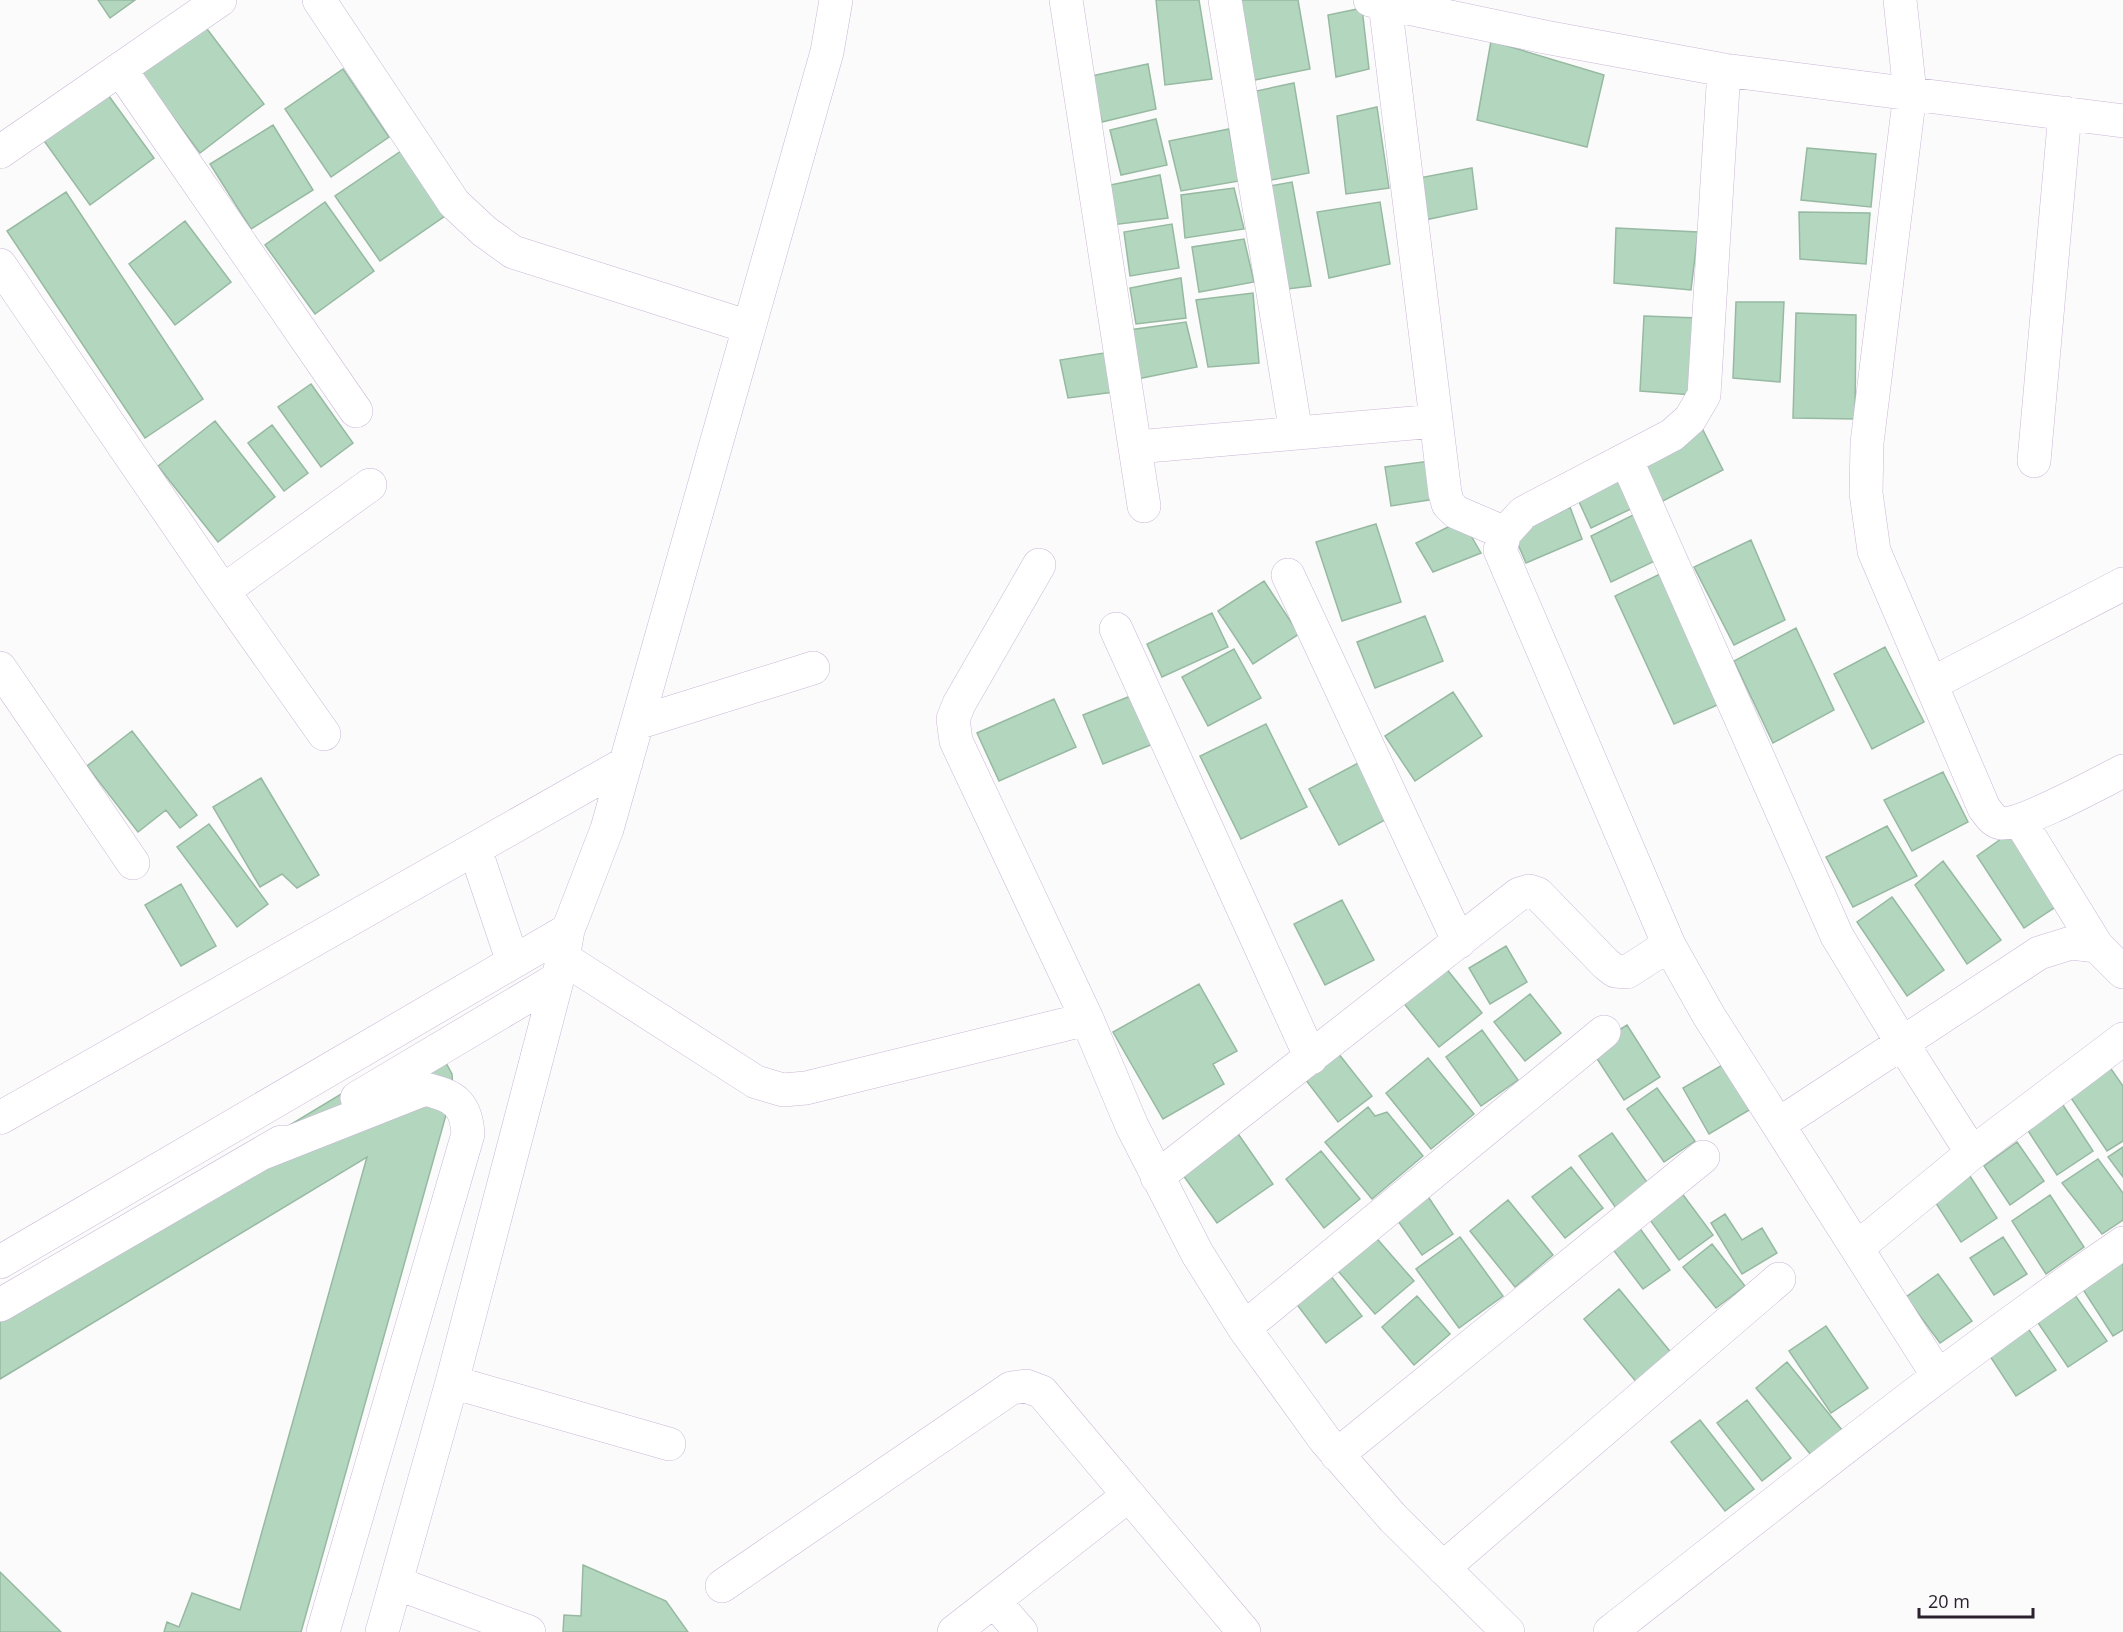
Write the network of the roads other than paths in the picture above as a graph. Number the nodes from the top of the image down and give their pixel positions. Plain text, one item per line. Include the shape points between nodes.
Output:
1 (220, 0) edge
2 (319, 0) edge
3 (836, 0) edge
4 (1066, 0) edge
5 (1225, 0) edge
6 (1900, 0) edge
7 (1378, 2) edge
8 (1449, 9) edge
9 (120, 69) junction
10 (1724, 70) junction
11 (1910, 93) junction
12 (2065, 113) junction
13 (2123, 120) edge
14 (0, 152) edge
15 (3, 276) edge
16 (749, 327) junction
17 (356, 411) dead end
18 (1436, 421) junction
19 (1296, 434) junction
20 (1136, 447) junction
21 (1626, 459) junction
22 (2034, 461) dead end
23 (370, 485) dead end
24 (1144, 506) dead end
25 (1504, 533) junction
26 (1039, 565) dead end
27 (1288, 575) dead end
28 (2123, 584) edge
29 (223, 591) junction
30 (1116, 629) dead end
31 (0, 668) edge
32 (813, 668) dead end
33 (1931, 684) junction
34 (637, 723) junction
35 (324, 734) dead end
36 (626, 763) junction
37 (2123, 771) edge
38 (2020, 821) junction
39 (475, 849) junction
40 (133, 863) dead end
41 (1459, 942) junction
42 (1669, 945) junction
43 (2097, 945) junction
44 (563, 956) junction
45 (513, 962) junction
46 (2123, 972) edge
47 (1087, 1019) junction
48 (1604, 1032) dead end
49 (2123, 1039) edge
50 (1902, 1043) junction
51 (1311, 1058) junction
52 (0, 1118) edge
53 (1779, 1124) junction
54 (263, 1153) junction
55 (1972, 1153) junction
56 (1703, 1157) dead end
57 (1158, 1178) junction
58 (2123, 1243) edge
59 (1857, 1248) junction
60 (0, 1262) edge
61 (1779, 1280) dead end
62 (0, 1305) edge
63 (1244, 1328) junction
64 (1938, 1376) junction
65 (452, 1382) junction
66 (669, 1444) dead end
67 (1337, 1455) junction
68 (1129, 1495) junction
69 (1443, 1568) junction
70 (396, 1583) junction
71 (722, 1586) dead end
72 (994, 1601) junction
73 (323, 1632) edge
74 (382, 1632) edge
75 (530, 1632) edge
76 (954, 1632) edge
77 (1021, 1632) edge
78 (1244, 1632) edge
79 (1508, 1632) edge
80 (1610, 1632) edge

1 - 9 street
2 - 16 street via 454,203 484,231 513,252
3 - 16 street via 827,52
4 - 20 street
5 - 19 street
6 - 11 street
7 - 8 street
7 - 18 street
8 - 10 street via 1545,37
9 - 14 street
9 - 17 street
10 - 11 street
10 - 21 street via 1704,395 1690,419 1672,435
11 - 12 street
11 - 33 street via 1867,443 1866,493 1874,551
12 - 13 street
12 - 22 street
15 - 29 street
16 - 34 street
18 - 19 street
18 - 25 street via 1448,504 1456,512
19 - 20 street
20 - 24 street
21 - 25 street via 1523,513
21 - 50 street via 1821,903
23 - 29 street
25 - 42 street via 1500,550
26 - 47 street via 953,719 956,741
27 - 41 street
28 - 33 street
29 - 35 street
30 - 51 street
31 - 40 street
32 - 34 street
33 - 38 street via 1984,808 2001,823
34 - 36 street
36 - 39 street
36 - 44 street
37 - 38 street
38 - 43 street
39 - 45 street
39 - 52 street
41 - 42 street via 1519,894 1529,891 1538,894 1615,971 1627,972
41 - 51 street
42 - 53 street via 1709,1016
43 - 46 street
43 - 50 street via 2071,943 2039,953
44 - 45 street
44 - 47 street via 756,1082 783,1090 806,1088
44 - 54 street
44 - 65 street
45 - 60 street
47 - 57 street
48 - 63 street
49 - 55 street
50 - 53 street
50 - 55 street
51 - 57 street
53 - 59 street
54 - 62 street
54 - 73 street via 425,1089 446,1094 459,1103 467,1118 468,1134
55 - 59 street
56 - 67 street
57 - 63 street via 1197,1253
58 - 64 street
59 - 64 street
61 - 69 street
63 - 67 street
64 - 80 street
65 - 66 street
65 - 70 street
67 - 69 street
68 - 71 street via 1042,1392 1026,1386 1011,1388
68 - 72 street
68 - 78 street
69 - 79 street
70 - 74 street
70 - 75 street
72 - 76 street
72 - 77 street

